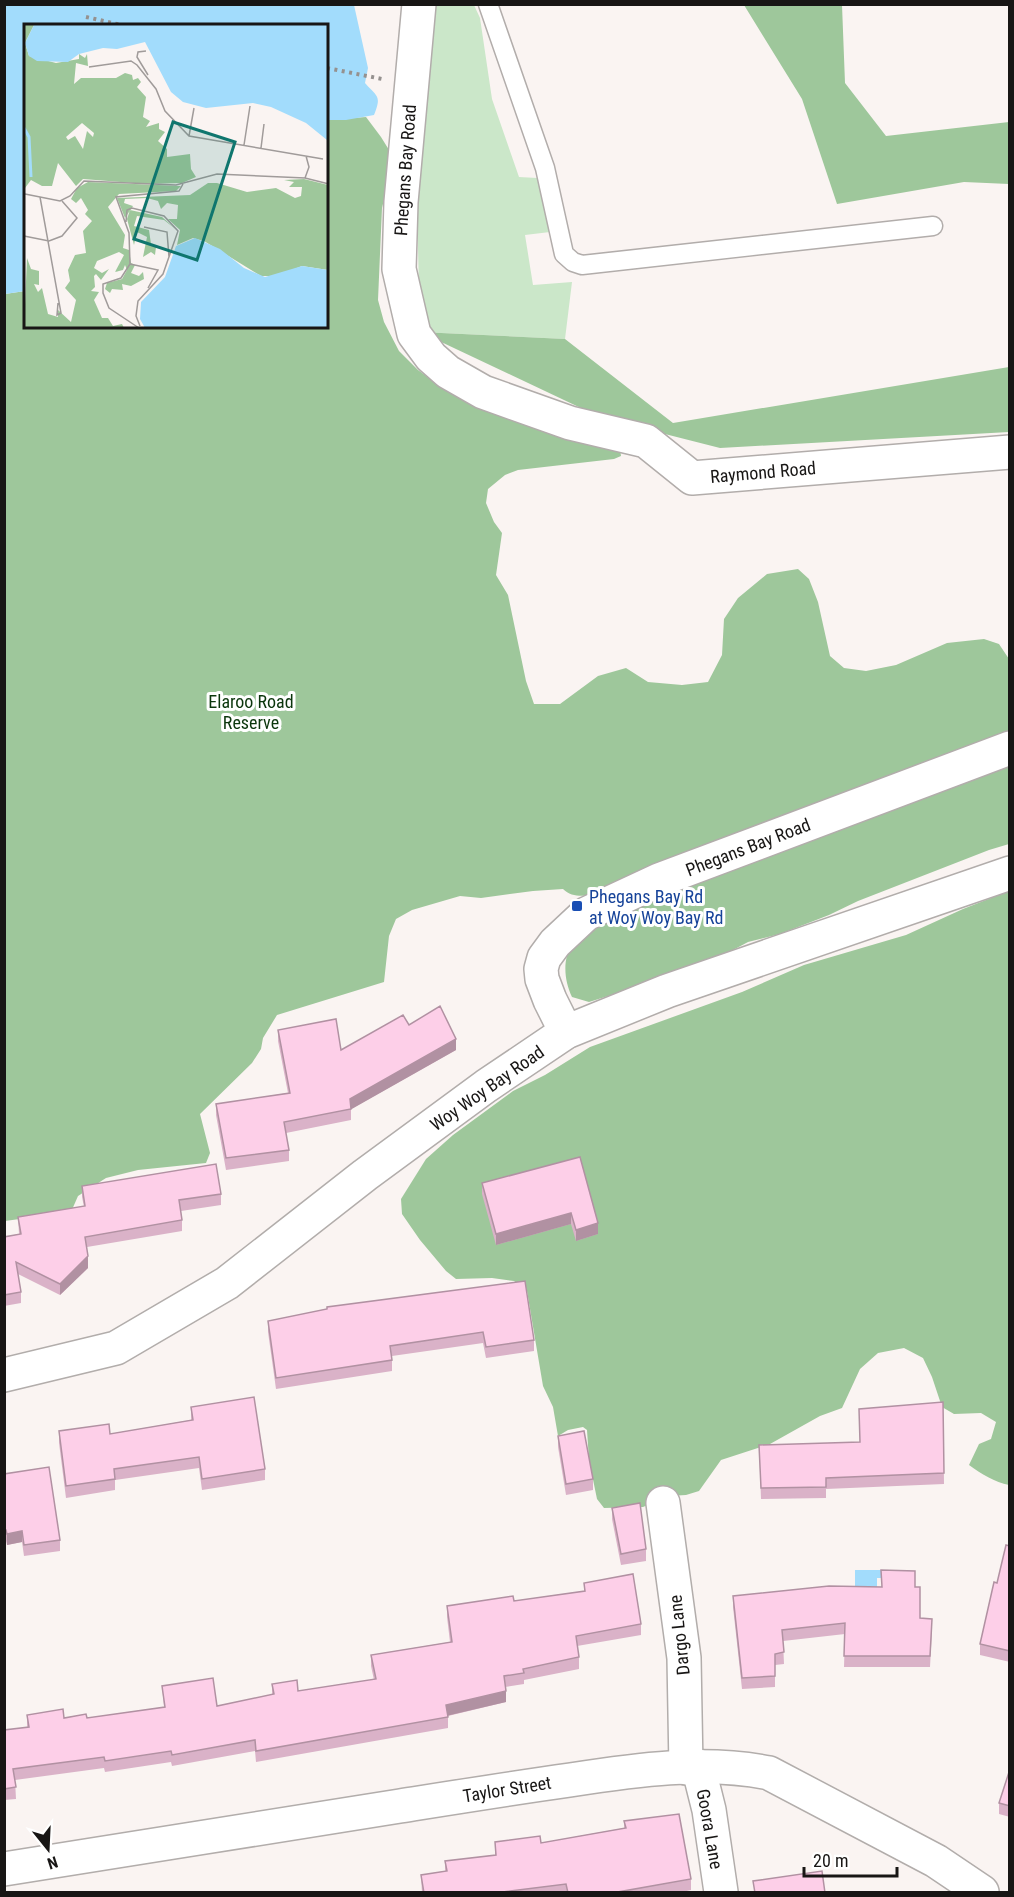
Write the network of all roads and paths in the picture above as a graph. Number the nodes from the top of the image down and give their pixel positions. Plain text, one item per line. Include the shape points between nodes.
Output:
1 (419, 4) edge
2 (488, 4) edge
3 (86, 17) dead end
4 (117, 24) edge
5 (328, 68) edge
6 (412, 86) junction
7 (933, 226) dead end
8 (414, 334) joint
9 (1010, 452) edge
10 (1010, 748) edge
11 (1010, 873) edge
12 (566, 1032) junction
13 (4, 1376) edge
14 (663, 1503) dead end
15 (692, 1767) junction
16 (4, 1869) edge
17 (721, 1893) edge
18 (982, 1893) edge

1 - 6 street, Phegans Bay Road
2 - 7 lane via 545,168 564,254 573,262 582,265
3 - 4 path
5 - 6 path
6 - 8 street, Phegans Bay Road via 399,269
8 - 9 street, Raymond Road via 448,372 483,392 570,423 645,441 692,478
10 - 12 street, Phegans Bay Road via 659,880 586,915 555,944 544,958 542,969 550,1000
11 - 12 street, Woy Woy Bay Road via 667,991
12 - 13 street, Woy Woy Bay Road via 440,1120 227,1283 116,1347
14 - 15 street, Dargo Lane via 684,1658
15 - 16 street, Taylor Street via 524,1786
15 - 17 street, Goora Lane via 709,1810
15 - 18 street, Taylor Street via 769,1773 936,1861

